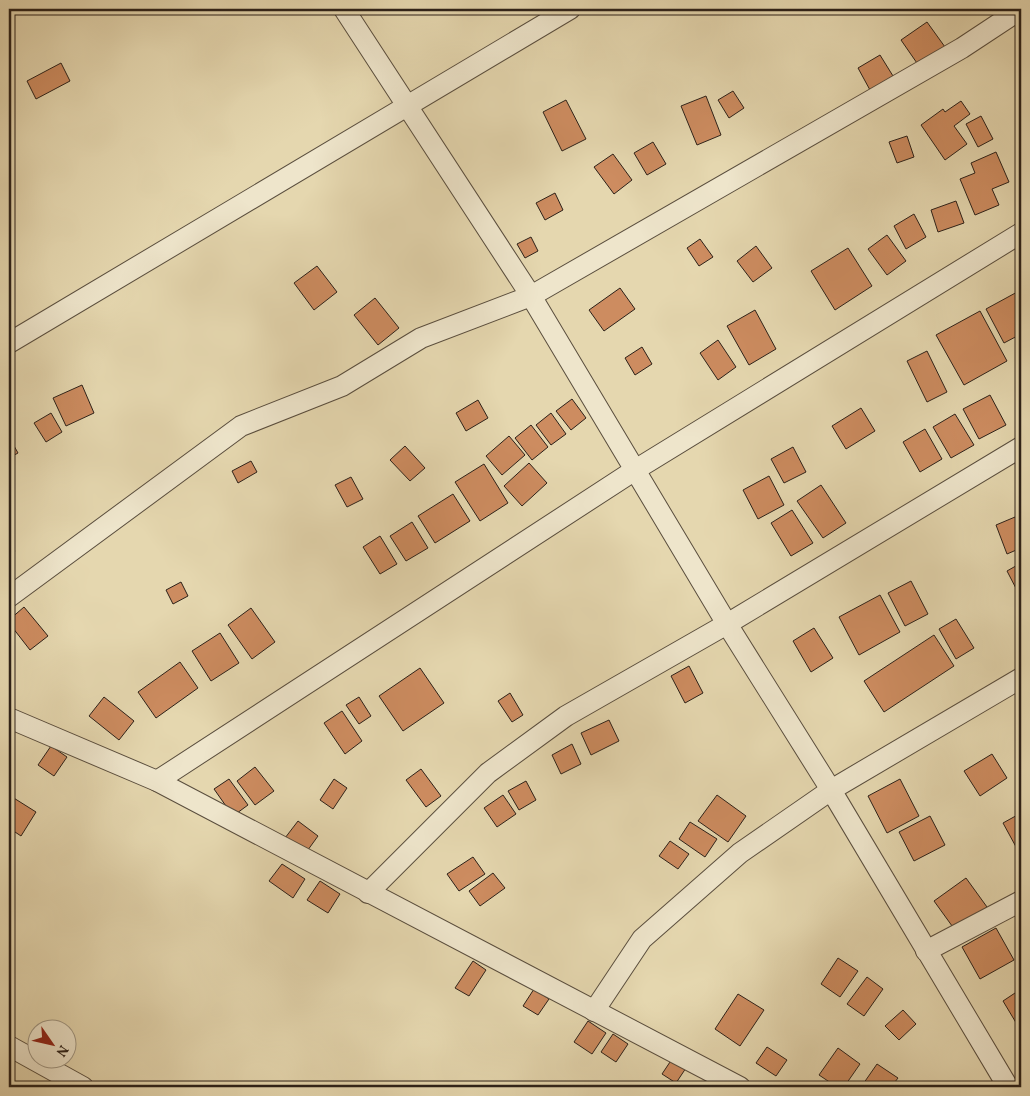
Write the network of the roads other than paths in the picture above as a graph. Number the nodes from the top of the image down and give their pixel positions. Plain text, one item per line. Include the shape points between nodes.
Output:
1 (344, 9) edge
2 (570, 9) edge
3 (1021, 9) edge
4 (408, 107) junction
5 (1021, 233) edge
6 (531, 296) junction
7 (9, 343) edge
8 (1021, 447) edge
9 (635, 470) junction
10 (9, 598) edge
11 (727, 624) junction
12 (1021, 678) edge
13 (9, 718) edge
14 (157, 781) junction
15 (831, 790) junction
16 (368, 893) junction
17 (1021, 902) edge
18 (926, 951) junction
19 (594, 1010) junction
20 (9, 1046) edge
21 (82, 1087) edge
22 (740, 1087) edge
23 (1008, 1087) edge

1 - 4 street
2 - 4 street
3 - 6 street via 962,48
4 - 6 street
4 - 7 street
5 - 9 street
6 - 9 street
6 - 10 street via 421,338 342,386 241,426
8 - 11 street
9 - 11 street
9 - 14 street
11 - 15 street
11 - 16 street via 566,716 488,773
12 - 15 street
13 - 14 street
14 - 16 street
15 - 18 street
15 - 19 street via 740,854 642,939
16 - 19 street
17 - 18 street
18 - 23 street
19 - 22 street
20 - 21 street

